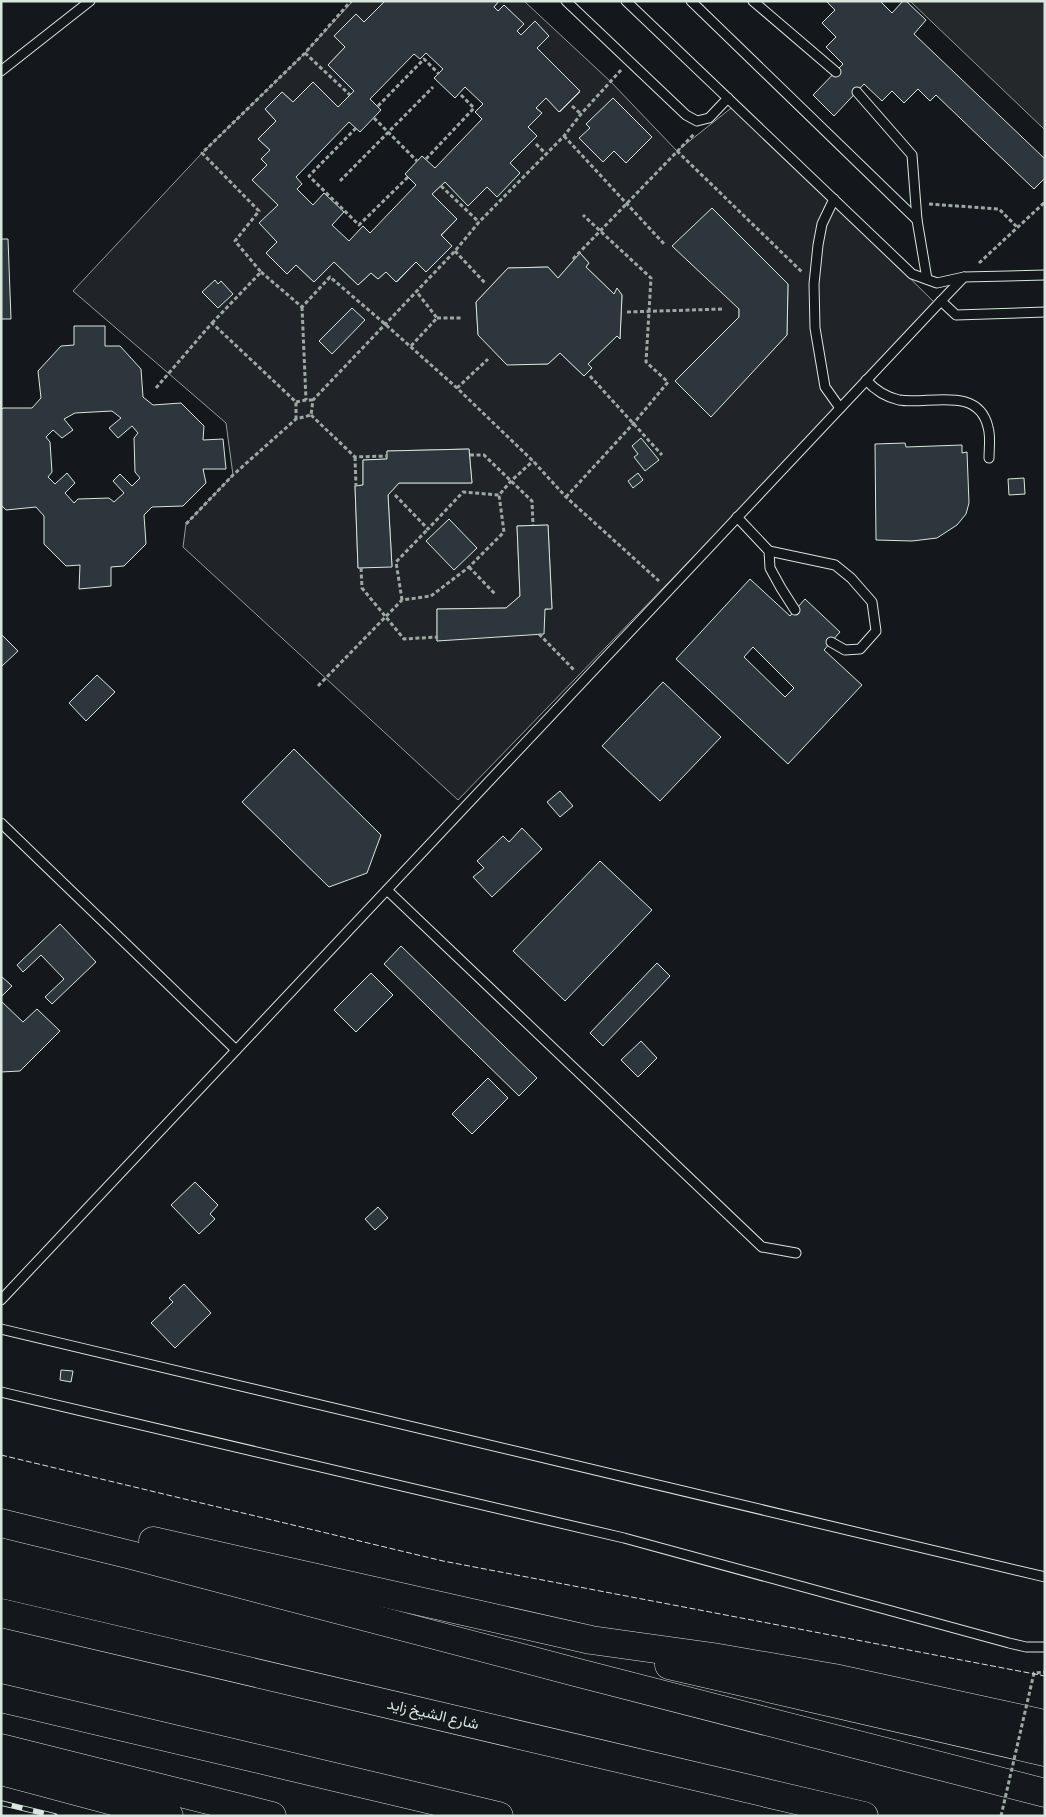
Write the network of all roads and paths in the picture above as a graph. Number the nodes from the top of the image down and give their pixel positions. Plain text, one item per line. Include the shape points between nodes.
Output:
1 (90, 1) edge
2 (351, 1) edge
3 (566, 1) edge
4 (626, 1) edge
5 (691, 1) edge
6 (752, 1) edge
7 (305, 53) junction
8 (629, 61) junction
9 (1, 71) edge
10 (836, 72) dead end
11 (439, 74) dead end
12 (433, 87) dead end
13 (857, 92) dead end
14 (460, 94) dead end
15 (350, 96) dead end
16 (728, 98) junction
17 (378, 106) dead end
18 (572, 106) dead end
19 (581, 114) junction
20 (374, 118) dead end
21 (709, 118) junction
22 (356, 128) dead end
23 (388, 132) junction
24 (564, 136) junction
25 (536, 144) dead end
26 (677, 151) junction
27 (546, 154) junction
28 (426, 159) dead end
29 (417, 162) dead end
30 (408, 177) dead end
31 (340, 181) dead end
32 (441, 186) dead end
33 (834, 199) junction
34 (1045, 202) edge
35 (626, 204) junction
36 (915, 204) junction
37 (583, 215) dead end
38 (917, 220) junction
39 (479, 222) junction
40 (1018, 228) junction
41 (600, 231) junction
42 (665, 245) dead end
43 (455, 251) junction
44 (573, 259) dead end
45 (261, 272) junction
46 (1045, 275) edge
47 (964, 277) junction
48 (927, 279) junction
49 (485, 283) dead end
50 (814, 284) junction
51 (416, 291) junction
52 (941, 300) junction
53 (302, 307) junction
54 (723, 309) dead end
55 (627, 312) dead end
56 (649, 312) junction
57 (1045, 312) edge
58 (437, 318) junction
59 (462, 318) dead end
60 (212, 323) junction
61 (385, 324) junction
62 (411, 346) junction
63 (488, 359) dead end
64 (590, 376) dead end
65 (866, 380) junction
66 (156, 388) dead end
67 (457, 388) junction
68 (306, 400) junction
69 (313, 400) junction
70 (296, 402) junction
71 (840, 408) junction
72 (311, 415) junction
73 (296, 419) junction
74 (633, 424) junction
75 (470, 455) dead end
76 (387, 456) dead end
77 (662, 456) dead end
78 (355, 457) junction
79 (990, 458) dead end
80 (533, 461) junction
81 (511, 481) junction
82 (356, 486) dead end
83 (395, 495) dead end
84 (499, 496) junction
85 (566, 497) junction
86 (738, 517) junction
87 (186, 524) dead end
88 (533, 525) dead end
89 (428, 529) junction
90 (769, 551) junction
91 (469, 566) junction
92 (361, 568) dead end
93 (669, 590) junction
94 (495, 594) dead end
95 (402, 600) junction
96 (795, 610) dead end
97 (385, 617) junction
98 (539, 634) dead end
99 (438, 637) dead end
100 (831, 642) dead end
101 (584, 680) junction
102 (318, 686) dead end
103 (1, 823) edge
104 (387, 890) junction
105 (236, 1050) junction
106 (796, 1253) dead end
107 (1, 1300) edge
108 (1, 1329) edge
109 (1, 1392) edge
110 (1, 1505) edge
111 (1, 1523) edge
112 (1, 1542) edge
113 (127, 1563) junction
114 (1045, 1577) edge
115 (1, 1613) edge
116 (591, 1640) junction
117 (1045, 1647) edge
118 (575, 1672) junction
119 (1045, 1672) edge
120 (1, 1698) edge
121 (1045, 1724) edge
122 (1, 1748) edge
123 (1045, 1752) edge
124 (1, 1771) edge
125 (1045, 1774) edge
126 (1045, 1793) edge
127 (169, 1816) edge
128 (272, 1816) edge
129 (499, 1816) edge
130 (864, 1816) edge
131 (1001, 1816) edge

1 - 9 lane
2 - 7 path
3 - 8 lane
4 - 16 lane
5 - 38 lane
6 - 10 lane
7 - 15 path
7 - 45 path via 202,153 259,210 235,241
8 - 19 path
8 - 21 lane via 686,115 697,121
11 - 17 path via 424,59
12 - 23 path
13 - 36 lane via 912,155
14 - 28 path via 474,108
16 - 21 lane
16 - 33 lane
18 - 19 path
19 - 24 path
20 - 23 path
21 - 26 path
22 - 30 path via 309,176 360,225
23 - 29 path
23 - 31 path
24 - 27 path
24 - 35 path
25 - 27 path
26 - 35 path
26 - 50 path
27 - 39 path
32 - 39 path
33 - 48 lane via 912,274
33 - 50 lane via 822,224
34 - 40 path
35 - 41 path
35 - 42 path
36 - 38 lane
36 - 40 path via 999,209
37 - 41 path
38 - 48 lane
39 - 43 path
40 - 47 path
41 - 44 path
41 - 56 path via 651,278
43 - 49 path
43 - 51 path
45 - 53 path
45 - 60 path
46 - 47 lane
47 - 48 lane via 937,283
47 - 52 lane
50 - 71 lane via 815,328 824,387
51 - 58 path
51 - 61 path
52 - 57 lane via 956,315
52 - 65 lane
53 - 61 path via 330,277
53 - 68 path
54 - 56 path
55 - 56 path
56 - 74 path via 646,362 668,382
58 - 59 path
58 - 62 path
60 - 66 path
60 - 70 path
61 - 62 path
61 - 69 path
62 - 67 path
63 - 67 path
64 - 74 path
65 - 71 lane
65 - 79 lane via 880,392 897,399 956,400 970,404 986,420
67 - 80 path
68 - 69 path
68 - 70 path
69 - 72 path
70 - 73 path
71 - 86 lane
72 - 73 path
72 - 78 path
73 - 87 path via 233,474
74 - 77 path
74 - 85 path
75 - 81 path via 484,455
76 - 78 path
78 - 82 path
80 - 81 path
80 - 85 path
81 - 84 path
81 - 88 path via 532,501
83 - 89 path
84 - 89 path via 463,492
84 - 91 path via 504,532
85 - 93 path
86 - 90 lane
86 - 93 lane
89 - 95 path via 396,562
90 - 96 lane via 770,568
90 - 100 lane via 835,565 872,602 876,631 860,649 845,650
91 - 94 path
91 - 95 path via 431,596
92 - 97 path via 362,588
93 - 101 lane
95 - 97 path
97 - 99 path via 404,639
97 - 102 path
98 - 101 path
101 - 104 lane
103 - 105 lane
104 - 105 lane
104 - 106 lane via 762,1248
105 - 107 lane
108 - 114 lane
109 - 117 lane via 624,1538 1009,1643
110 - 116 highway via 225,1559
111 - 113 highway
112 - 113 highway
113 - 118 highway via 486,1662
115 - 130 highway, شارع الشيخ زايد
116 - 121 highway via 791,1670
116 - 123 highway via 706,1675
118 - 125 highway via 650,1682
118 - 126 highway
119 - 131 path, bridge via 1034,1673
120 - 129 highway
122 - 128 highway
124 - 127 highway

